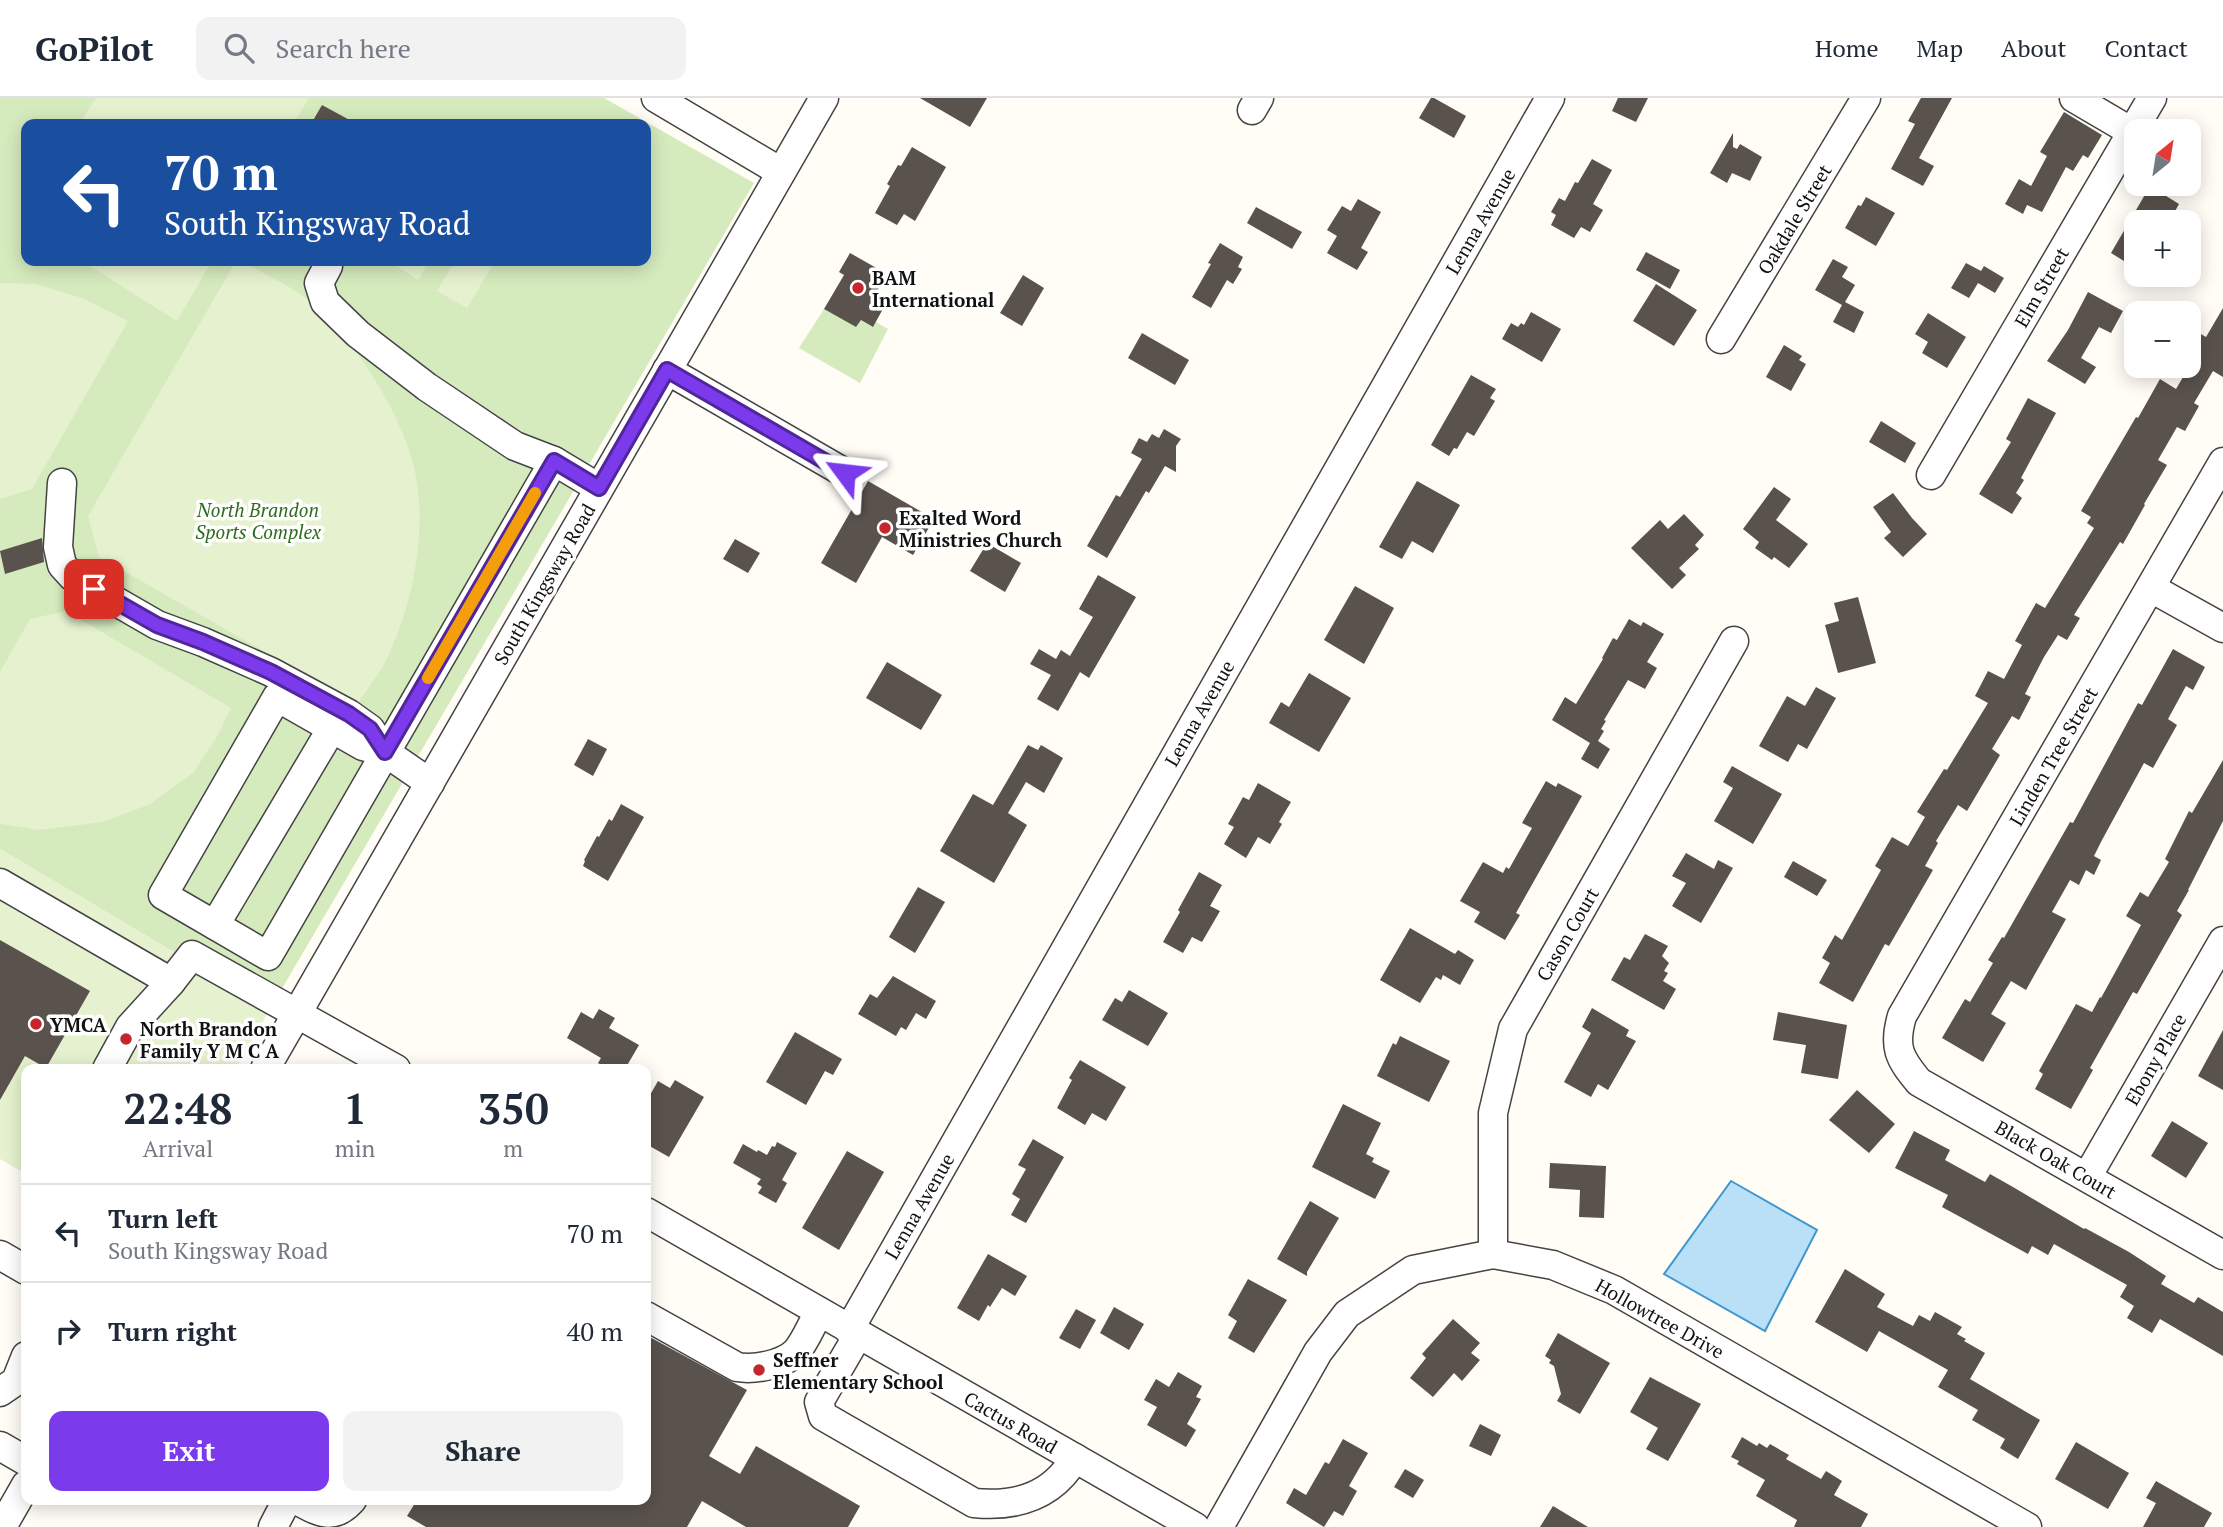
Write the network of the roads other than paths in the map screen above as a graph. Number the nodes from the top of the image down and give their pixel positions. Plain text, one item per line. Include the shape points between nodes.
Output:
1 (656, 98) edge
2 (824, 98) edge
3 (1550, 98) edge
4 (1866, 98) edge
5 (2074, 98) edge
6 (2152, 98) edge
7 (2140, 119) edge
8 (2124, 127) edge
9 (2124, 146) edge
10 (781, 172) junction
11 (328, 266) dead end
12 (1721, 339) dead end
13 (667, 370) junction
14 (554, 461) junction
15 (2223, 462) edge
16 (845, 473) dead end
17 (1931, 475) dead end
18 (62, 483) dead end
19 (599, 488) junction
20 (2151, 589) junction
21 (2223, 628) edge
22 (1734, 641) dead end
23 (332, 728) junction
24 (385, 752) junction
25 (429, 783) junction
26 (0, 883) edge
27 (215, 925) junction
28 (2223, 942) edge
29 (171, 982) junction
30 (297, 1013) junction
31 (1899, 1053) joint
32 (110, 1064) edge
33 (267, 1064) edge
34 (387, 1064) edge
35 (2087, 1177) junction
36 (651, 1215) edge
37 (1493, 1254) junction
38 (0, 1255) edge
39 (2223, 1255) edge
40 (21, 1266) edge
41 (819, 1312) junction
42 (651, 1319) edge
43 (853, 1332) junction
44 (0, 1446) edge
45 (21, 1458) edge
46 (1074, 1458) junction
47 (21, 1494) edge
48 (284, 1505) edge
49 (306, 1505) edge
50 (348, 1505) edge
51 (2, 1527) edge
52 (273, 1527) edge
53 (1195, 1527) edge
54 (1219, 1527) edge
55 (2027, 1527) edge

1 - 10 street
2 - 10 street, South Kingsway Road
3 - 43 street, Lenna Avenue
4 - 12 street, Oakdale Street
5 - 8 street
6 - 7 street, Elm Street
9 - 17 street, Elm Street
10 - 13 street, South Kingsway Road
11 - 14 street via 319,284 325,302 358,334 516,446
13 - 16 street
13 - 19 street, South Kingsway Road
14 - 19 street
14 - 24 street
15 - 20 street, Linden Tree Street
18 - 24 street via 58,547 62,565 72,576 157,625 271,672 349,714 370,729
19 - 25 street, South Kingsway Road
20 - 21 street
20 - 31 street, Linden Tree Street via 1902,1016 1897,1034
22 - 37 street, Cason Court via 1513,1029 1493,1113
23 - 24 street via 363,746
23 - 27 street
23 - 27 street via 277,697 163,895
24 - 25 street
24 - 27 street via 268,956
25 - 30 street, South Kingsway Road
26 - 29 street
28 - 35 street, Ebony Place
29 - 30 street via 192,955
29 - 32 street via 130,1027
30 - 33 street, South Kingsway Road
30 - 34 street
31 - 35 street, Black Oak Court via 1919,1082
35 - 39 street, Black Oak Court
36 - 41 street, Cactus Road
37 - 54 street, Hollowtree Drive via 1413,1270 1348,1314 1318,1352
37 - 55 street, Hollowtree Drive via 1553,1265 1614,1290
38 - 40 street
41 - 42 street via 795,1353 752,1370 737,1367
41 - 43 street, Cactus Road
43 - 46 street, Cactus Road
43 - 46 street, Lenna Avenue via 819,1402 823,1416 974,1503 994,1505 1052,1487
44 - 45 street
46 - 53 street, Cactus Road
47 - 51 street
48 - 52 street
49 - 50 street via 333,1514

